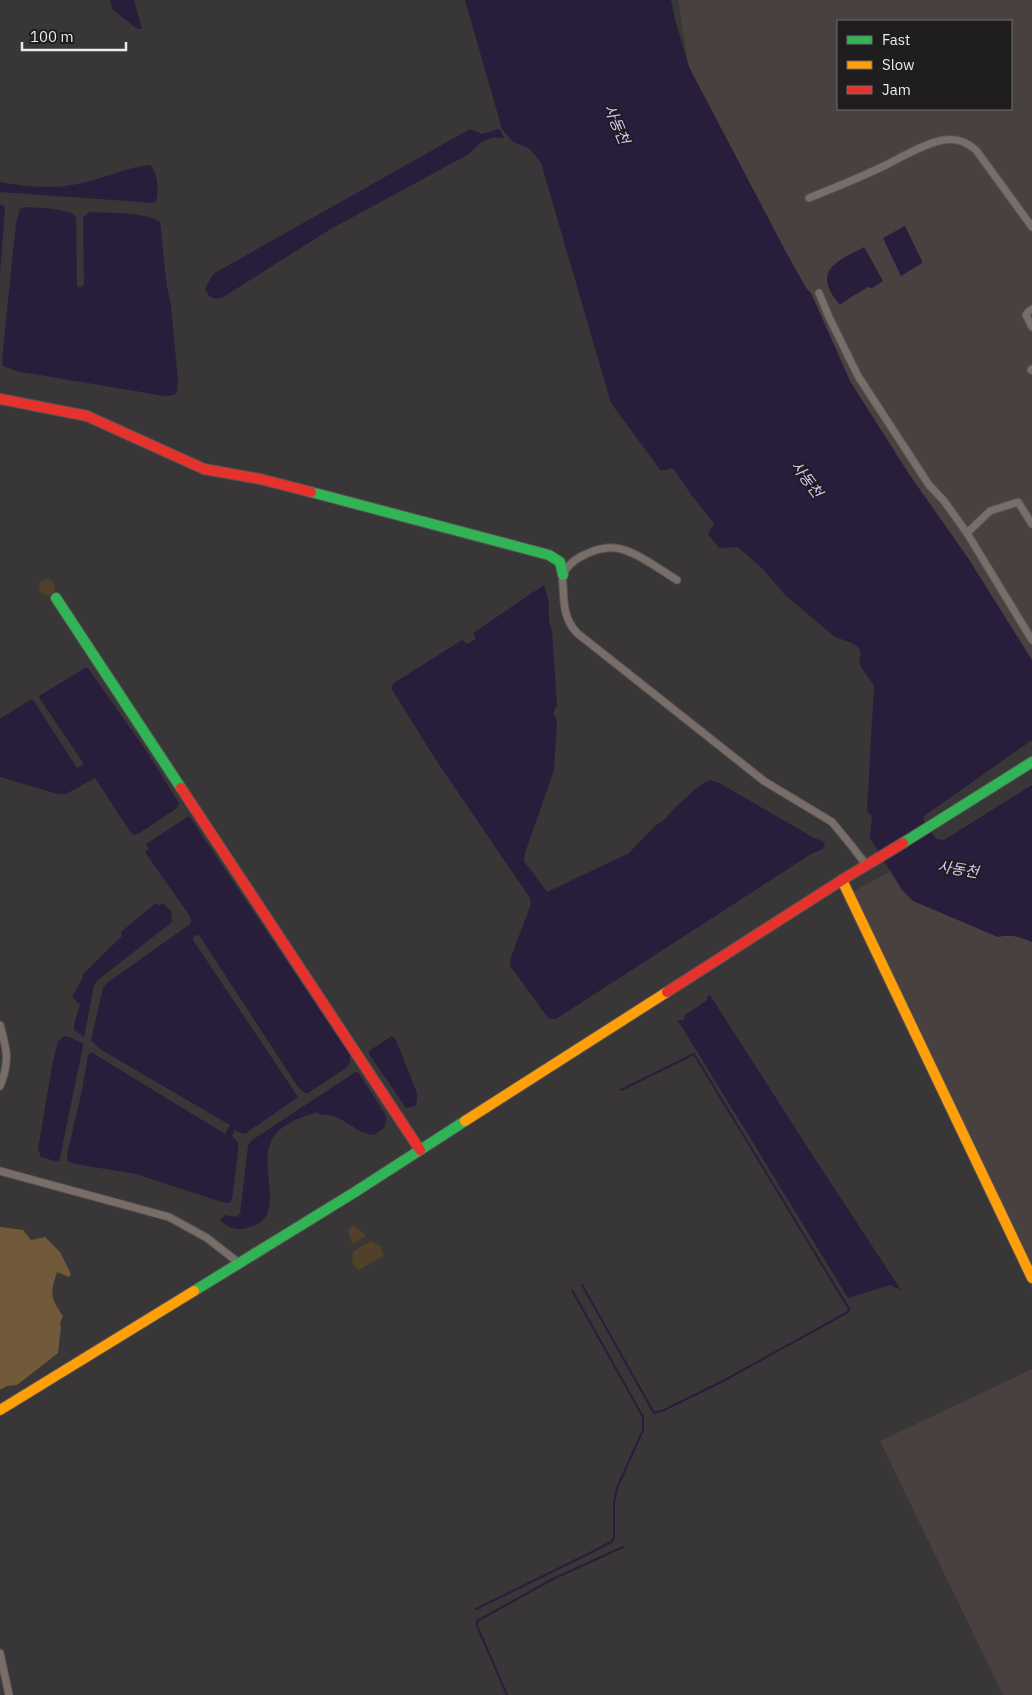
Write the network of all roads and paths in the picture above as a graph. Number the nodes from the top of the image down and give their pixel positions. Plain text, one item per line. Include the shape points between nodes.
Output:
1 (809, 198) dead end
2 (1032, 226) edge
3 (819, 293) dead end
4 (1032, 309) edge
5 (1032, 327) edge
6 (0, 399) edge
7 (1032, 524) edge
8 (967, 533) junction
9 (563, 575) junction
10 (677, 580) dead end
11 (56, 598) dead end
12 (1032, 640) edge
13 (1032, 762) edge
14 (866, 866) junction
15 (842, 880) junction
16 (0, 1025) edge
17 (0, 1086) edge
18 (420, 1150) junction
19 (0, 1171) edge
20 (240, 1263) junction
21 (1032, 1278) edge
22 (0, 1410) edge
23 (0, 1653) edge
24 (9, 1695) edge

1 - 2 street via 933,142 957,140 976,150
3 - 8 street via 858,376 929,485
4 - 5 street via 1026,315
6 - 9 street via 88,416 204,469 269,482 549,555 560,562
7 - 8 street via 1018,502 990,511
8 - 12 street
9 - 10 street via 586,553 615,548 630,551
9 - 14 street via 566,616 577,633 764,781 832,822
11 - 18 street
13 - 14 street
14 - 15 street
15 - 18 street
15 - 21 street
16 - 17 street via 7,1052 6,1072
18 - 20 street
19 - 20 street via 169,1217 207,1238
20 - 22 street
23 - 24 street

